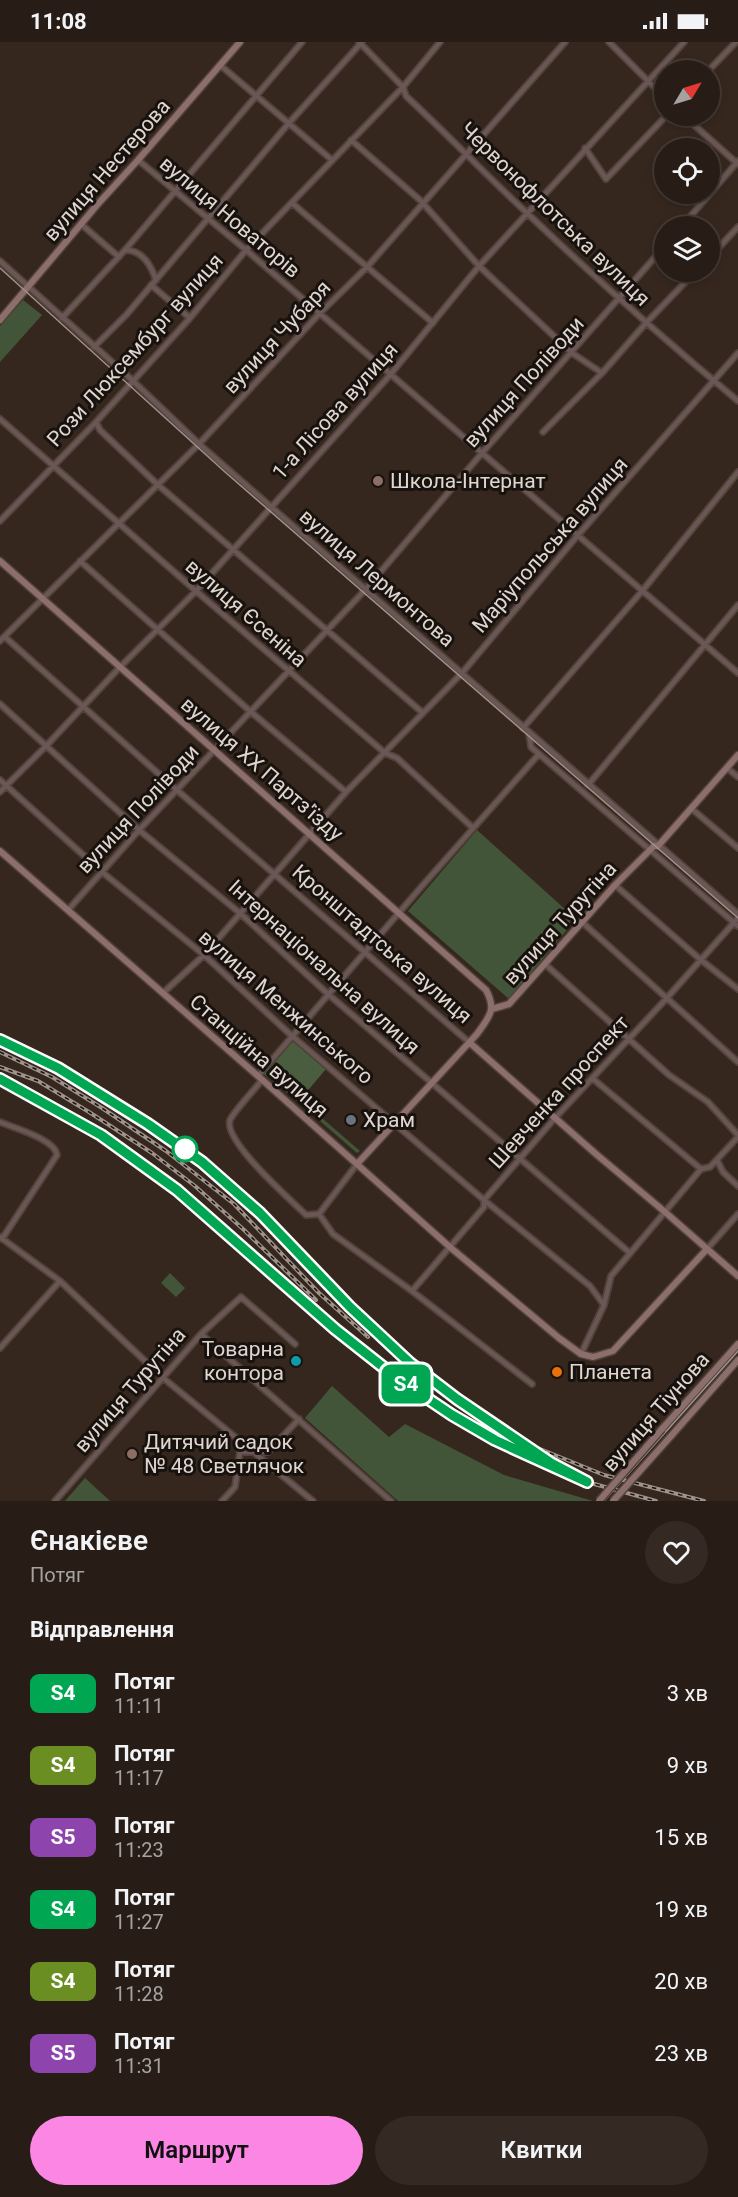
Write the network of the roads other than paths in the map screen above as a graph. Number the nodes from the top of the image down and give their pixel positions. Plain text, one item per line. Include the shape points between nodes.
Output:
1 (240, 42) edge
2 (302, 42) edge
3 (360, 42) edge
4 (440, 42) edge
5 (565, 42) edge
6 (609, 42) edge
7 (684, 42) edge
8 (736, 42) edge
9 (719, 60) edge
10 (220, 65) junction
11 (648, 81) junction
12 (403, 87) junction
13 (654, 87) edge
14 (258, 96) junction
15 (289, 123) junction
16 (656, 126) edge
17 (695, 126) edge
18 (351, 140) junction
19 (585, 148) junction
20 (467, 153) junction
21 (138, 160) junction
22 (332, 160) junction
23 (738, 163) edge
24 (176, 191) junction
25 (292, 203) junction
26 (423, 204) junction
27 (526, 213) junction
28 (691, 216) edge
29 (208, 219) junction
30 (81, 224) junction
31 (738, 227) edge
32 (720, 246) edge
33 (125, 250) junction
34 (246, 250) junction
35 (119, 257) junction
36 (654, 259) edge
37 (0, 261) edge
38 (478, 266) junction
39 (367, 267) junction
40 (156, 279) junction
41 (685, 282) edge
42 (151, 285) junction
43 (30, 286) junction
44 (621, 298) junction
45 (319, 314) junction
46 (62, 318) junction
47 (190, 318) junction
48 (0, 320) edge
49 (433, 323) junction
50 (646, 323) junction
51 (94, 347) junction
52 (572, 353) junction
53 (738, 353) edge
54 (602, 373) junction
55 (390, 375) junction
56 (132, 380) junction
57 (714, 381) junction
58 (738, 401) edge
59 (0, 418) edge
60 (96, 422) junction
61 (543, 432) dead end
62 (198, 444) junction
63 (482, 453) junction
64 (53, 465) junction
65 (738, 472) edge
66 (157, 484) junction
67 (271, 507) junction
68 (0, 521) edge
69 (118, 523) junction
70 (578, 535) junction
71 (233, 550) junction
72 (0, 561) edge
73 (80, 561) junction
74 (365, 590) junction
75 (643, 590) junction
76 (196, 591) junction
77 (43, 599) junction
78 (738, 605) edge
79 (159, 629) junction
80 (327, 631) junction
81 (5, 637) junction
82 (0, 641) edge
83 (705, 644) junction
84 (120, 667) junction
85 (289, 672) junction
86 (462, 673) junction
87 (738, 673) edge
88 (0, 704) edge
89 (84, 706) junction
90 (251, 712) junction
91 (423, 713) junction
92 (523, 728) junction
93 (529, 733) junction
94 (47, 745) junction
95 (215, 750) junction
96 (385, 753) junction
97 (539, 754) junction
98 (738, 755) edge
99 (727, 768) junction
100 (738, 777) edge
101 (0, 780) edge
102 (588, 785) junction
103 (6, 786) junction
104 (178, 791) junction
105 (0, 792) edge
106 (346, 792) junction
107 (692, 809) junction
108 (473, 828) junction
109 (139, 830) junction
110 (309, 833) junction
111 (658, 846) junction
112 (738, 848) edge
113 (650, 850) junction
114 (0, 851) edge
115 (102, 872) junction
116 (274, 873) junction
117 (615, 885) junction
118 (68, 909) junction
119 (400, 913) junction
120 (242, 914) junction
121 (737, 920) edge
122 (582, 922) junction
123 (365, 954) junction
124 (204, 955) junction
125 (701, 960) junction
126 (545, 964) junction
127 (738, 989) edge
128 (163, 993) junction
129 (328, 994) junction
130 (666, 999) junction
131 (492, 1009) junction
132 (292, 1036) junction
133 (628, 1038) junction
134 (470, 1043) junction
135 (738, 1062) edge
136 (260, 1078) junction
137 (592, 1078) junction
138 (432, 1084) junction
139 (555, 1118) junction
140 (0, 1122) edge
141 (394, 1123) junction
142 (738, 1136) edge
143 (520, 1160) junction
144 (717, 1160) junction
145 (357, 1164) junction
146 (701, 1169) junction
147 (738, 1186) edge
148 (484, 1200) junction
149 (665, 1212) junction
150 (319, 1214) junction
151 (738, 1214) edge
152 (1, 1239) edge
153 (451, 1248) junction
154 (707, 1249) junction
155 (630, 1253) junction
156 (738, 1276) edge
157 (60, 1281) junction
158 (412, 1292) junction
159 (604, 1305) junction
160 (201, 1334) junction
161 (295, 1344) dead end
162 (738, 1344) edge
163 (0, 1348) edge
164 (581, 1354) junction
165 (738, 1360) edge
166 (162, 1377) junction
167 (532, 1384) dead end
168 (299, 1419) junction
169 (254, 1452) junction
170 (55, 1501) edge
171 (222, 1501) edge
172 (313, 1501) edge
173 (391, 1501) edge
174 (599, 1501) edge
175 (613, 1501) edge

1 - 10 street, вулиця Нестерова
2 - 14 street
3 - 12 street, Червонофлотська вулиця
3 - 15 street
4 - 12 street, Рози Люксембург вулиця
5 - 20 street, вулиця Чубаря
6 - 11 street
7 - 11 street, 1-а Лісова вулиця
8 - 9 street
10 - 14 street
10 - 21 street, вулиця Нестерова
11 - 13 street
11 - 19 street, 1-а Лісова вулиця
12 - 18 street, Рози Люксембург вулиця
12 - 20 street, Червонофлотська вулиця via 406,96
14 - 15 street
14 - 24 street
15 - 22 street
15 - 29 street
16 - 19 street via 606,178
17 - 23 street
18 - 22 street, Рози Люксембург вулиця
18 - 26 street
19 - 27 street, 1-а Лісова вулиця
20 - 26 street, вулиця Чубаря
20 - 27 street, Червонофлотська вулиця
21 - 24 street, вулиця Новаторів
21 - 30 street, вулиця Нестерова
22 - 25 street, Рози Люксембург вулиця
23 - 28 street
24 - 29 street, вулиця Новаторів
24 - 33 street
25 - 34 street, Рози Люксембург вулиця
25 - 39 street
26 - 38 street
26 - 39 street, вулиця Чубаря
27 - 38 street, 1-а Лісова вулиця
27 - 44 street, Червонофлотська вулиця
29 - 34 street, вулиця Новаторів
29 - 40 street
30 - 35 street
30 - 43 street, вулиця Нестерова
31 - 32 street
33 - 35 street
33 - 40 street via 141,255 152,266
34 - 45 street, вулиця Новаторів
34 - 47 street, Рози Люксембург вулиця
35 - 46 street
36 - 44 street, вулиця Поліводи
37 - 43 street, вулиця Лермонтова
38 - 49 street, 1-а Лісова вулиця
38 - 52 street
39 - 45 street, вулиця Чубаря
39 - 49 street
40 - 42 street
41 - 50 street
42 - 47 street
42 - 51 street
43 - 46 street, вулиця Лермонтова
43 - 48 street, вулиця Нестерова
44 - 50 street, Червонофлотська вулиця
44 - 52 street, вулиця Поліводи
45 - 55 street, вулиця Новаторів
45 - 62 street, вулиця Чубаря
46 - 51 street, вулиця Лермонтова
47 - 56 street, Рози Люксембург вулиця
49 - 55 street, 1-а Лісова вулиця
50 - 54 street
50 - 57 street, Червонофлотська вулиця
51 - 56 street, вулиця Лермонтова
52 - 54 street
52 - 63 street, вулиця Поліводи
53 - 57 street, Маріупольська вулиця
54 - 61 street
55 - 63 street, вулиця Новаторів
55 - 67 street, 1-а Лісова вулиця
56 - 60 street, Рози Люксембург вулиця
56 - 62 street, вулиця Лермонтова
57 - 58 street, Червонофлотська вулиця
57 - 70 street, Маріупольська вулиця
59 - 64 street, вулиця Єсеніна
60 - 64 street, Рози Люксембург вулиця
60 - 66 street
62 - 66 street, вулиця Чубаря
62 - 67 street, вулиця Лермонтова
63 - 70 street, вулиця Новаторів
63 - 74 street, вулиця Поліводи
64 - 68 street, Рози Люксембург вулиця
64 - 69 street, вулиця Єсеніна
65 - 75 street
66 - 69 street, вулиця Чубаря
66 - 71 street
67 - 71 street, 1-а Лісова вулиця
67 - 74 street, вулиця Лермонтова
69 - 73 street, вулиця Чубаря
69 - 76 street, вулиця Єсеніна
70 - 75 street, вулиця Новаторів
70 - 86 street, Маріупольська вулиця
71 - 76 street, 1-а Лісова вулиця
71 - 80 street
72 - 77 street, вулиця XX Партз'їзду
73 - 77 street, вулиця Чубаря
73 - 79 street
74 - 80 street, вулиця Поліводи
74 - 86 street, вулиця Лермонтова
75 - 83 street, вулиця Новаторів
75 - 92 street
76 - 79 street, 1-а Лісова вулиця
76 - 85 street, вулиця Єсеніна
77 - 81 street, вулиця Чубаря
77 - 84 street, вулиця XX Партз'їзду
78 - 83 street
79 - 84 street, 1-а Лісова вулиця
79 - 90 street
80 - 85 street, вулиця Поліводи
80 - 91 street
81 - 82 street, вулиця Чубаря
81 - 89 street, Кронштадтська вулиця
83 - 87 street, вулиця Новаторів
83 - 102 street
84 - 89 street, 1-а Лісова вулиця
84 - 95 street, вулиця XX Партз'їзду
85 - 90 street, вулиця Поліводи
85 - 96 street, вулиця Єсеніна
86 - 91 street, Маріупольська вулиця
86 - 92 street, вулиця Лермонтова
88 - 94 street, Інтернаціональна вулиця
89 - 94 street, 1-а Лісова вулиця
89 - 104 street, Кронштадтська вулиця
90 - 95 street, вулиця Поліводи
90 - 106 street
91 - 96 street, Маріупольська вулиця
92 - 93 street, вулиця Лермонтова
93 - 97 street via 531,747
93 - 102 street, вулиця Лермонтова
94 - 103 street, 1-а Лісова вулиця
94 - 109 street, Інтернаціональна вулиця
95 - 104 street, вулиця Поліводи
95 - 110 street, вулиця XX Партз'їзду
96 - 106 street, Маріупольська вулиця
96 - 108 street, вулиця Єсеніна via 397,758
97 - 108 street
97 - 113 street
98 - 99 street, вулиця Турутіна
99 - 100 street
99 - 107 street, вулиця Турутіна
101 - 103 street, вулиця Менжинського
102 - 111 street, вулиця Лермонтова
103 - 105 street, 1-а Лісова вулиця
103 - 115 street, вулиця Менжинського
104 - 109 street, вулиця Поліводи
104 - 116 street, Кронштадтська вулиця
106 - 110 street, Маріупольська вулиця
107 - 111 street, вулиця Турутіна
107 - 112 street
108 - 119 street
109 - 115 street, вулиця Поліводи
109 - 120 street, Інтернаціональна вулиця
110 - 116 street, Маріупольська вулиця
110 - 119 street, вулиця XX Партз'їзду
111 - 113 street, вулиця Турутіна
111 - 121 street, вулиця Лермонтова
113 - 117 street, вулиця Турутіна
113 - 121 street
114 - 118 street, Станційна вулиця
115 - 118 street, вулиця Поліводи
115 - 124 street, вулиця Менжинського
116 - 120 street, Маріупольська вулиця
116 - 123 street, Кронштадтська вулиця
117 - 122 street, вулиця Турутіна
117 - 125 street
118 - 128 street, Станційна вулиця
119 - 123 street
119 - 131 street, вулиця XX Партз'їзду via 486,990
120 - 124 street, Маріупольська вулиця
120 - 129 street, Інтернаціональна вулиця
121 - 125 street, Шевченка проспект
122 - 126 street, вулиця Турутіна
122 - 130 street
123 - 129 street
123 - 134 street, Кронштадтська вулиця
124 - 128 street, Маріупольська вулиця
124 - 132 street, вулиця Менжинського
125 - 127 street
125 - 130 street, Шевченка проспект
126 - 131 street, вулиця Турутіна via 509,1004
126 - 133 street
128 - 136 street, Станційна вулиця
129 - 132 street
129 - 138 street, Інтернаціональна вулиця
130 - 133 street, Шевченка проспект
130 - 135 street
131 - 134 street, вулиця Турутіна
132 - 136 street
132 - 141 street, вулиця Менжинського
133 - 137 street, Шевченка проспект
133 - 142 street via 669,1075 708,1102
134 - 138 street, вулиця Турутіна
134 - 139 street, Кронштадтська вулиця
136 - 145 street, Станційна вулиця
136 - 150 street via 230,1120 230,1130 250,1159 306,1215
137 - 139 street, Шевченка проспект
137 - 146 street
138 - 141 street, вулиця Турутіна
138 - 143 street, Інтернаціональна вулиця
139 - 143 street, Шевченка проспект
139 - 149 street, Кронштадтська вулиця
140 - 152 street via 53,1145 57,1155
141 - 145 street, вулиця Турутіна
141 - 148 street, вулиця Менжинського
142 - 144 street
143 - 148 street, Шевченка проспект
143 - 155 street, Інтернаціональна вулиця
144 - 146 street
144 - 147 street
145 - 150 street
145 - 153 street, Станційна вулиця
146 - 149 street
148 - 153 street, Шевченка проспект via 484,1207
148 - 159 street, вулиця Менжинського via 590,1286
149 - 154 street, Кронштадтська вулиця
149 - 155 street
150 - 158 street via 333,1234
151 - 154 street
152 - 157 street
153 - 158 street, Шевченка проспект
153 - 164 street, Станційна вулиця
154 - 156 street, Кронштадтська вулиця
154 - 164 street via 613,1351 593,1357
155 - 159 street via 611,1276
157 - 163 street
157 - 166 street
158 - 167 street
159 - 164 street
160 - 161 street, вулиця Турутіна via 241,1297
160 - 166 street, вулиця Турутіна
160 - 168 street
162 - 174 street, вулиця Тіунова, bridge
165 - 175 street, вулиця Тіунова, bridge
166 - 169 street
166 - 170 street, вулиця Турутіна
168 - 169 street via 268,1452
168 - 173 street
169 - 171 street via 240,1452 235,1486
169 - 172 street

